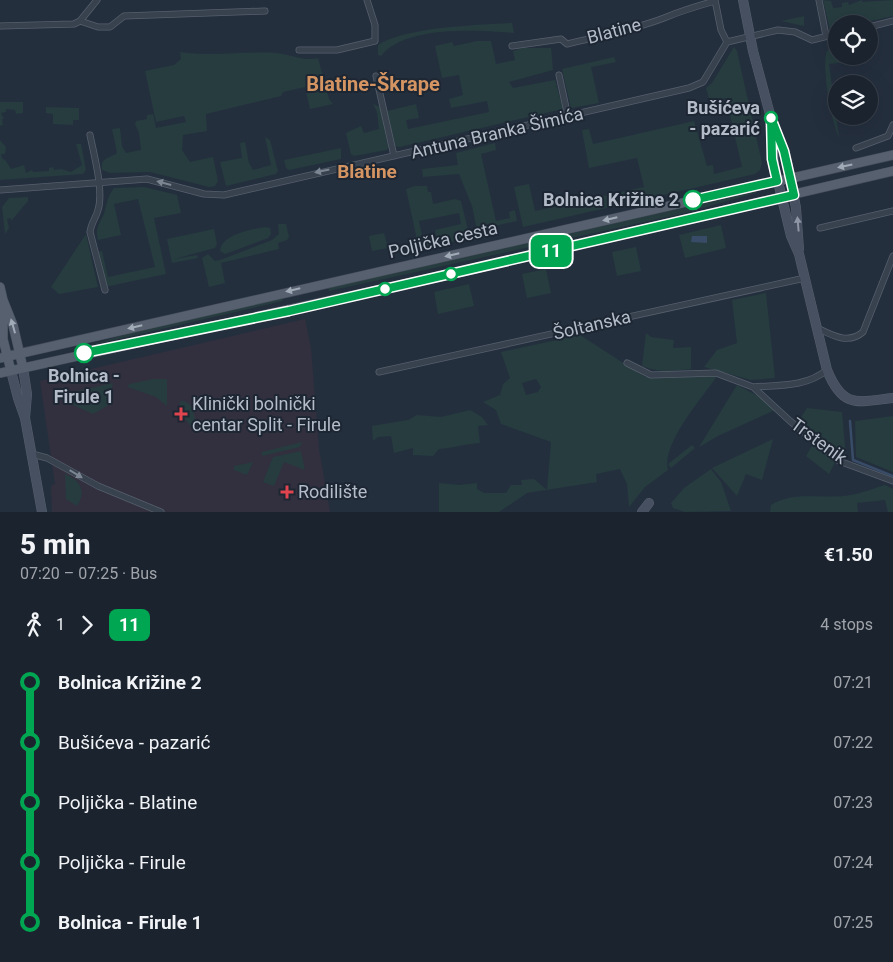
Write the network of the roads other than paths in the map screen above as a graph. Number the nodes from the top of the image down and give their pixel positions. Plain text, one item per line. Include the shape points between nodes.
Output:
1 (97, 0) edge
2 (367, 0) edge
3 (743, 0) edge
4 (819, 0) edge
5 (715, 1) edge
6 (265, 11) dead end
7 (80, 21) junction
8 (893, 21) edge
9 (878, 24) edge
10 (0, 26) edge
11 (751, 36) junction
12 (826, 36) joint
13 (727, 42) junction
14 (512, 46) dead end
15 (299, 50) dead end
16 (559, 75) dead end
17 (376, 76) dead end
18 (568, 117) junction
19 (771, 118) junction
20 (893, 125) edge
21 (90, 135) dead end
22 (856, 148) dead end
23 (893, 155) edge
24 (394, 156) junction
25 (893, 171) edge
26 (790, 178) junction
27 (98, 181) junction
28 (777, 181) junction
29 (0, 190) edge
30 (794, 195) junction
31 (781, 198) junction
32 (893, 211) edge
33 (820, 228) dead end
34 (799, 254) junction
35 (893, 256) edge
36 (805, 278) junction
37 (0, 287) edge
38 (105, 290) dead end
39 (3, 300) junction
40 (817, 328) junction
41 (20, 354) junction
42 (4, 357) edge
43 (627, 363) dead end
44 (23, 368) junction
45 (827, 370) junction
46 (11, 371) junction
47 (379, 372) dead end
48 (0, 373) edge
49 (753, 387) junction
50 (893, 398) edge
51 (26, 418) junction
52 (32, 454) junction
53 (893, 481) edge
54 (649, 503) dead end
55 (42, 512) edge
56 (161, 512) edge
57 (642, 512) edge

1 - 7 street
2 - 15 street via 375,25 375,41 338,50
3 - 11 street
4 - 12 street
5 - 13 street
5 - 14 street, Blatine via 567,44 561,39
6 - 7 street via 124,16 110,27
7 - 10 street via 62,26
8 - 9 street
11 - 12 street via 787,30 812,40
11 - 13 street
11 - 19 street
13 - 18 street, Antuna Branka Šimića via 708,75 698,84
16 - 18 street
17 - 24 street
18 - 24 street, Antuna Branka Šimića
19 - 26 street
19 - 28 street via 772,159
20 - 22 street via 888,136
21 - 27 street
23 -> 26 main road, Poljička cesta
24 -> 27 street, Antuna Branka Šimića via 224,195 204,194 147,179
25 - 30 main road, Poljička cesta
26 - 28 main road, Poljička cesta
26 - 30 street
27 - 29 street, Antuna Branka Šimića
27 - 38 street via 98,211 90,232
28 - 31 street
28 -> 41 main road, Poljička cesta
30 - 31 main road, Poljička cesta
34 -> 30 street
31 - 34 street via 790,236
31 - 44 main road, Poljička cesta via 289,311
32 - 33 street
34 - 36 street
35 - 40 street via 863,332 858,337 846,339
36 - 40 street
36 - 47 street, Šoltanska
37 - 39 main road
41 -> 39 main road
39 - 42 main road
40 - 45 street
41 - 42 main road, Poljička cesta
41 - 44 main road
42 - 46 main road
43 - 49 street, Trstenik via 651,375 716,373
44 - 46 main road, Poljička cesta
44 - 51 street
45 - 49 street, Trstenik via 815,380 804,383
45 - 50 street via 833,384 846,399 858,402
46 - 48 main road, Poljička cesta
46 - 51 street
49 - 53 street, Trstenik via 839,461
51 - 52 street
52 - 55 street
52 -> 56 street via 47,458 92,483
54 - 57 street

